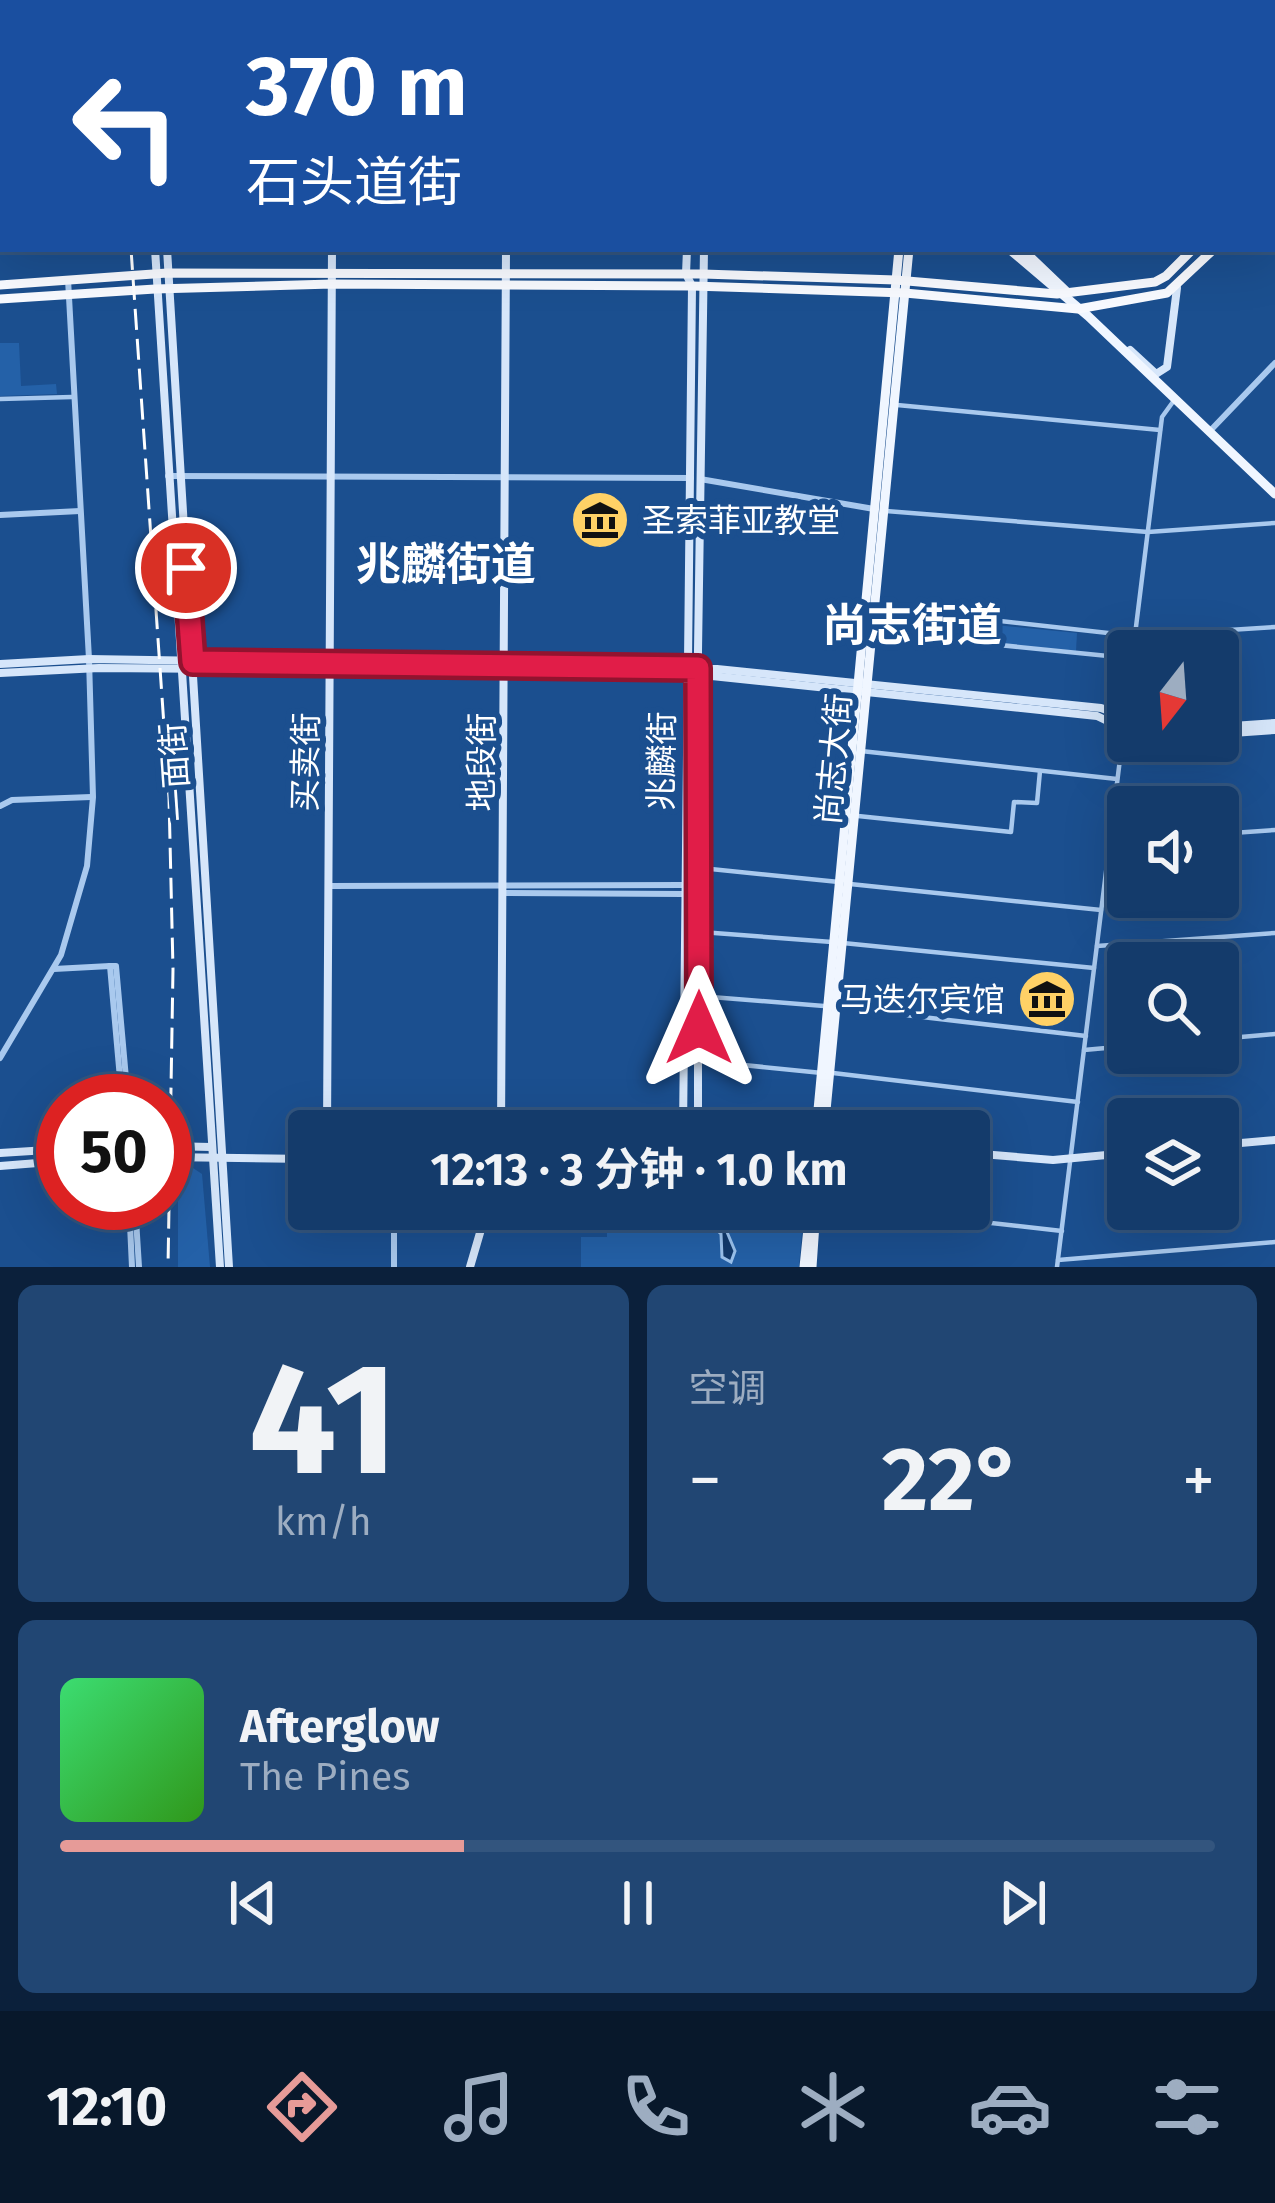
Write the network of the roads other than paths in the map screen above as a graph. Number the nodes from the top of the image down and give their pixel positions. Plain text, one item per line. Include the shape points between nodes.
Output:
1 (155, 252) edge
2 (167, 252) edge
3 (332, 252) edge
4 (506, 252) edge
5 (687, 252) edge
6 (704, 252) edge
7 (898, 252) edge
8 (908, 252) edge
9 (1013, 252) edge
10 (1025, 252) edge
11 (1190, 252) edge
12 (1211, 252) edge
13 (154, 274) junction
14 (167, 274) junction
15 (686, 274) junction
16 (704, 274) junction
17 (332, 278) junction
18 (68, 279) junction
19 (506, 281) junction
20 (0, 284) edge
21 (697, 286) junction
22 (900, 286) junction
23 (168, 288) junction
24 (1177, 288) junction
25 (155, 289) junction
26 (1063, 294) junction
27 (68, 295) junction
28 (0, 299) edge
29 (1083, 313) junction
30 (1275, 363) edge
31 (74, 397) junction
32 (1174, 399) junction
33 (0, 400) edge
34 (894, 404) junction
35 (1160, 430) junction
36 (1209, 432) junction
37 (168, 476) junction
38 (180, 476) junction
39 (506, 477) junction
40 (329, 478) junction
41 (695, 478) junction
42 (1275, 494) edge
43 (878, 510) junction
44 (82, 511) junction
45 (0, 515) edge
46 (1275, 523) edge
47 (1148, 532) junction
48 (874, 606) junction
49 (1275, 627) edge
50 (1136, 630) edge
51 (1228, 630) edge
52 (871, 632) junction
53 (1107, 633) edge
54 (1107, 656) edge
55 (0, 664) edge
56 (89, 664) junction
57 (187, 666) junction
58 (330, 668) junction
59 (506, 669) junction
60 (693, 671) junction
61 (0, 674) edge
62 (862, 688) junction
63 (1107, 711) edge
64 (1275, 726) edge
65 (1239, 729) edge
66 (861, 751) junction
67 (1119, 762) edge
68 (1040, 771) junction
69 (1117, 779) junction
70 (1116, 786) edge
71 (93, 796) junction
72 (0, 806) edge
73 (855, 816) junction
74 (1275, 830) edge
75 (1239, 833) edge
76 (1107, 859) edge
77 (684, 866) junction
78 (699, 867) junction
79 (844, 883) junction
80 (328, 886) junction
81 (505, 889) junction
82 (683, 890) junction
83 (1101, 910) junction
84 (684, 931) junction
85 (699, 932) junction
86 (1275, 933) edge
87 (838, 942) junction
88 (1097, 946) junction
89 (1094, 968) junction
90 (53, 969) junction
91 (682, 995) junction
92 (699, 996) junction
93 (833, 1007) junction
94 (1275, 1034) edge
95 (1086, 1036) junction
96 (1239, 1037) edge
97 (1107, 1048) edge
98 (1084, 1050) junction
99 (0, 1058) edge
100 (683, 1059) junction
101 (699, 1060) junction
102 (826, 1073) junction
103 (122, 1074) edge
104 (1078, 1102) junction
105 (327, 1110) edge
106 (501, 1110) edge
107 (683, 1110) edge
108 (698, 1110) edge
109 (821, 1110) edge
110 (1275, 1140) edge
111 (1239, 1143) edge
112 (192, 1147) edge
113 (211, 1147) junction
114 (36, 1151) edge
115 (0, 1153) edge
116 (990, 1154) edge
117 (1107, 1155) edge
118 (223, 1157) junction
119 (192, 1158) edge
120 (211, 1158) junction
121 (1071, 1158) junction
122 (288, 1159) edge
123 (36, 1163) edge
124 (0, 1166) edge
125 (990, 1224) edge
126 (133, 1230) edge
127 (394, 1230) edge
128 (481, 1230) edge
129 (811, 1230) edge
130 (1062, 1232) junction
131 (1275, 1242) edge
132 (1058, 1263) edge
133 (135, 1267) edge
134 (220, 1267) edge
135 (229, 1267) edge
136 (394, 1267) edge
137 (470, 1267) edge
138 (808, 1267) edge

1 - 13 main road, 一面街
2 - 14 main road, 一面街
3 - 17 main road, 买卖街
4 - 19 main road, 地段街
5 - 15 main road, 兆麟街
6 - 16 main road, 兆麟街
7 - 22 main road, 尚志大街
8 - 22 main road, 尚志大街
9 - 26 main road
10 - 26 main road
11 - 26 highway via 1155,282
12 - 24 highway
13 - 14 highway
13 - 18 highway
13 - 25 main road, 一面街
14 - 17 highway
14 - 23 main road, 一面街
15 - 16 highway
15 - 19 highway
15 - 21 main road, 兆麟街
16 - 21 main road, 兆麟街
16 - 22 highway
17 - 19 highway
17 - 23 highway
17 - 40 main road, 买卖街
18 - 20 highway
18 - 27 street
19 - 21 highway
19 - 39 main road, 地段街
21 - 22 highway
21 - 41 main road, 兆麟街
22 - 26 highway
22 - 29 highway
22 - 34 main road, 尚志大街
22 - 43 main road, 尚志大街
23 - 25 highway
23 - 38 main road, 一面街
24 - 29 highway
24 - 29 main road via 1161,373
25 - 27 highway
25 - 37 main road, 一面街
26 - 29 main road
27 - 28 highway
27 - 31 street
29 - 32 main road
30 - 36 street
31 - 33 street
31 - 44 street
32 - 35 street
32 - 36 main road
34 - 35 street
34 - 43 main road, 尚志大街
35 - 47 street
36 - 42 main road
37 - 38 street
37 - 57 main road, 一面街
38 - 40 street
38 - 57 main road, 一面街
39 - 40 street
39 - 41 street
39 - 59 main road, 地段街
40 - 58 main road, 买卖街
41 - 43 street
41 - 60 main road, 兆麟街
43 - 47 street
43 - 48 main road, 尚志大街
43 - 62 main road, 尚志大街
44 - 45 street
44 - 56 street
46 - 47 street
47 - 50 street
48 - 52 main road, 尚志大街
48 - 53 street
49 - 51 street
52 - 54 street
52 - 62 main road, 尚志大街
55 - 56 main road
56 - 57 main road
56 - 61 main road
56 - 71 street
57 - 58 main road
57 - 113 main road, 一面街
57 - 118 main road, 一面街
58 - 59 main road
58 - 80 main road, 买卖街
59 - 60 main road
59 - 81 main road, 地段街
60 - 62 main road
60 - 77 main road, 兆麟街
60 - 78 main road, 兆麟街
62 - 63 main road
62 - 66 main road, 尚志大街
62 - 79 main road, 尚志大街
64 - 65 main road
66 - 68 street
66 - 73 main road, 尚志大街
67 - 69 street
68 - 69 street
68 - 73 street via 1037,803 1014,802 1011,832
69 - 70 street
71 - 72 street
71 - 90 street via 87,866
73 - 79 main road, 尚志大街
74 - 75 street
76 - 83 street
77 - 78 street
77 - 82 main road, 兆麟街
78 - 79 street
78 - 85 main road, 兆麟街
79 - 83 street
79 - 87 main road, 尚志大街
80 - 81 street
80 - 105 main road, 买卖街
81 - 82 street
81 - 106 main road, 地段街
82 - 84 main road, 兆麟街
83 - 88 street
84 - 85 street
84 - 91 main road, 兆麟街
85 - 87 street
85 - 92 main road, 兆麟街
86 - 88 street
87 - 89 street
87 - 93 main road, 尚志大街
88 - 89 street
89 - 95 street
90 - 99 street
90 - 103 street via 110,966
91 - 92 street
91 - 100 main road, 兆麟街
92 - 93 street
92 - 101 main road, 兆麟街
93 - 95 street
93 - 102 main road, 尚志大街
94 - 96 street
95 - 98 street
97 - 98 street
98 - 104 street
100 - 101 street
100 - 107 main road, 兆麟街
101 - 102 street
101 - 108 main road, 兆麟街
102 - 104 street
102 - 109 main road, 尚志大街
104 - 121 street
110 - 111 main road
112 - 113 main road
113 - 120 main road, 一面街
114 - 115 main road
116 - 121 main road
117 - 121 main road
118 - 120 main road
118 - 122 main road
118 - 135 main road, 一面街
119 - 120 main road
120 - 134 main road, 一面街
121 - 130 street
123 - 124 main road
125 - 130 street
126 - 133 street
127 - 136 street
128 - 137 main road
129 - 138 main road
130 - 132 street
131 - 132 street

